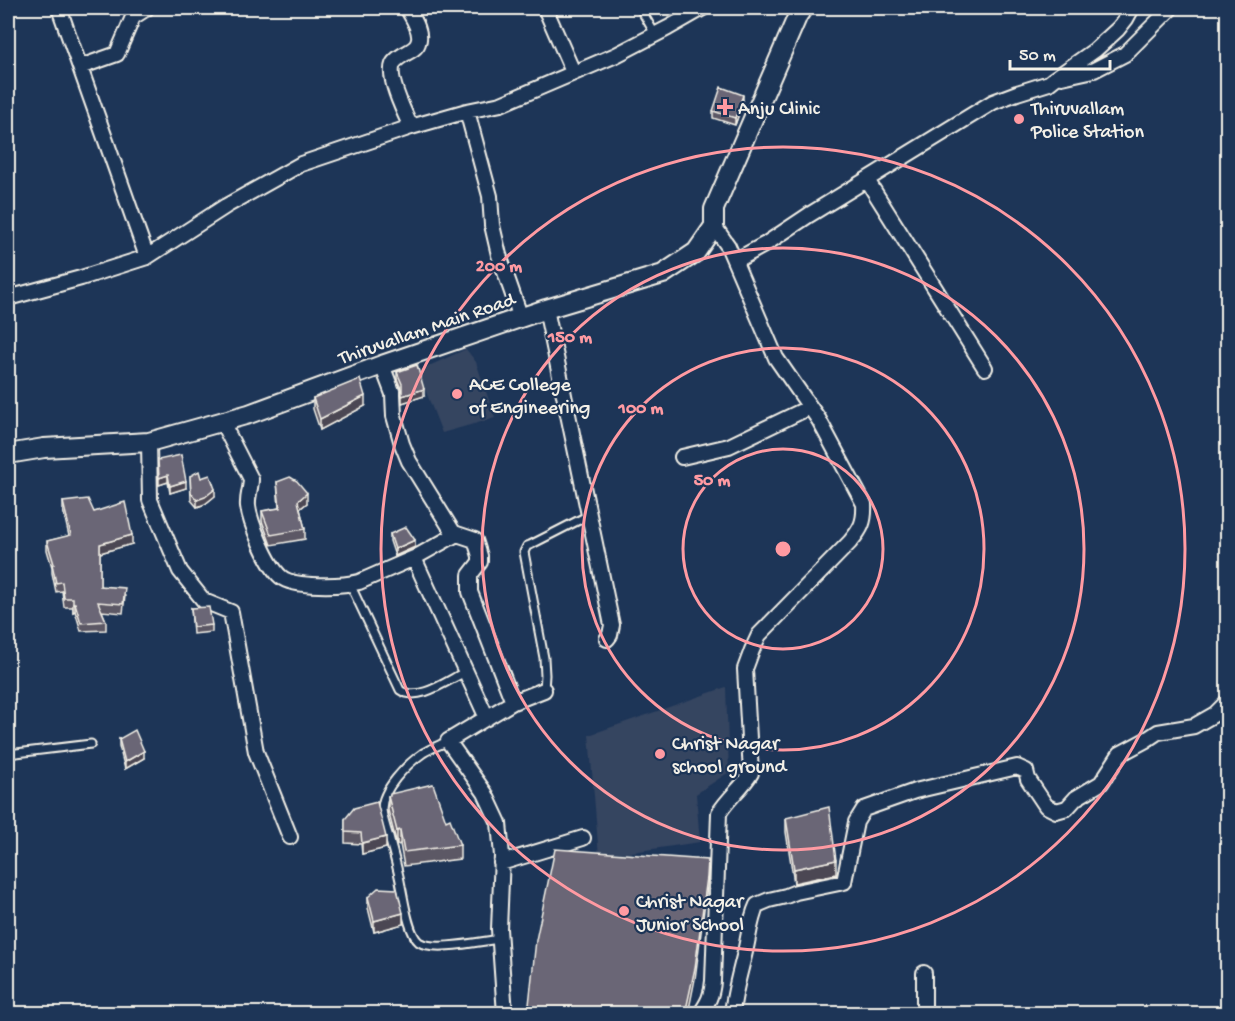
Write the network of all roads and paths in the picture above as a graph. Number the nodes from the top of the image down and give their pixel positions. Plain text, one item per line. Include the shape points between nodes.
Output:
1 (59, 8) edge
2 (147, 8) edge
3 (407, 8) edge
4 (545, 8) edge
5 (640, 8) edge
6 (703, 8) edge
7 (803, 8) edge
8 (1132, 8) edge
9 (1171, 8) edge
10 (655, 34) junction
11 (80, 67) junction
12 (573, 72) junction
13 (1054, 79) junction
14 (467, 111) junction
15 (411, 128) junction
16 (867, 180) junction
17 (714, 226) junction
18 (147, 257) junction
19 (735, 261) junction
20 (8, 298) edge
21 (546, 309) junction
22 (521, 318) junction
23 (382, 365) junction
24 (984, 368) dead end
25 (810, 407) junction
26 (222, 422) junction
27 (149, 442) junction
28 (8, 454) edge
29 (682, 457) dead end
30 (589, 515) junction
31 (457, 534) junction
32 (414, 558) junction
33 (350, 585) junction
34 (607, 639) dead end
35 (465, 672) junction
36 (544, 690) joint
37 (1227, 700) edge
38 (513, 702) junction
39 (487, 718) junction
40 (448, 741) junction
41 (91, 744) dead end
42 (8, 754) edge
43 (290, 837) dead end
44 (584, 838) dead end
45 (501, 863) junction
46 (500, 939) junction
47 (924, 973) dead end
48 (505, 1014) edge
49 (700, 1014) edge
50 (732, 1014) edge
51 (924, 1014) edge

1 - 11 street
2 - 11 street via 133,17 117,54
3 - 15 street via 417,26 418,43 397,58 392,74
4 - 12 street
5 - 10 lane
6 - 10 street
7 - 17 main road, Thiruvallam Main Road via 714,209
8 - 13 street via 1118,29 1095,50
9 - 13 street via 1125,54 1094,70
10 - 12 street
11 - 18 street
12 - 14 street via 501,104
13 - 16 street via 993,102
14 - 15 street
14 - 22 street via 490,196 499,255
15 - 18 street via 301,164
16 - 19 street
16 - 24 street
17 - 19 street
17 - 21 main road, Thiruvallam Main Road via 696,252 663,274
18 - 20 street
19 - 25 street via 776,358
21 - 22 main road, Thiruvallam Main Road
21 - 30 street
22 - 23 main road, Thiruvallam Main Road
23 - 26 main road, Thiruvallam Main Road
23 - 31 street via 409,461
25 - 29 street via 729,446
25 - 49 street via 864,504 864,517 850,542 759,635 745,669 751,773 719,813 714,981 709,1002
26 - 27 main road, Thiruvallam Main Road
26 - 33 street via 251,479 247,505 256,532 281,577 308,584
27 - 28 main road, Thiruvallam Main Road
27 - 43 street via 150,500 180,572 204,601 231,612 256,752
30 - 34 street via 612,625
30 - 36 lane via 530,544 524,552 544,658
31 - 32 street
31 - 38 street via 476,543 481,560 470,575 470,592
32 - 33 street
32 - 35 street
33 - 35 lane via 405,694 422,694
35 - 39 street
36 - 38 street
37 - 50 street via 1215,714 1194,726 1158,732 1120,754 1101,783 1067,808 1056,811 1046,806 1026,771 1017,766 915,791 864,809 855,822 844,882 757,905
38 - 39 street
39 - 40 street
40 - 45 street via 485,793 499,823
40 - 46 lane via 410,762 393,783 382,808 411,928 419,942 435,946
41 - 42 lane
44 - 45 street
45 - 46 street
46 - 48 street
47 - 51 street

